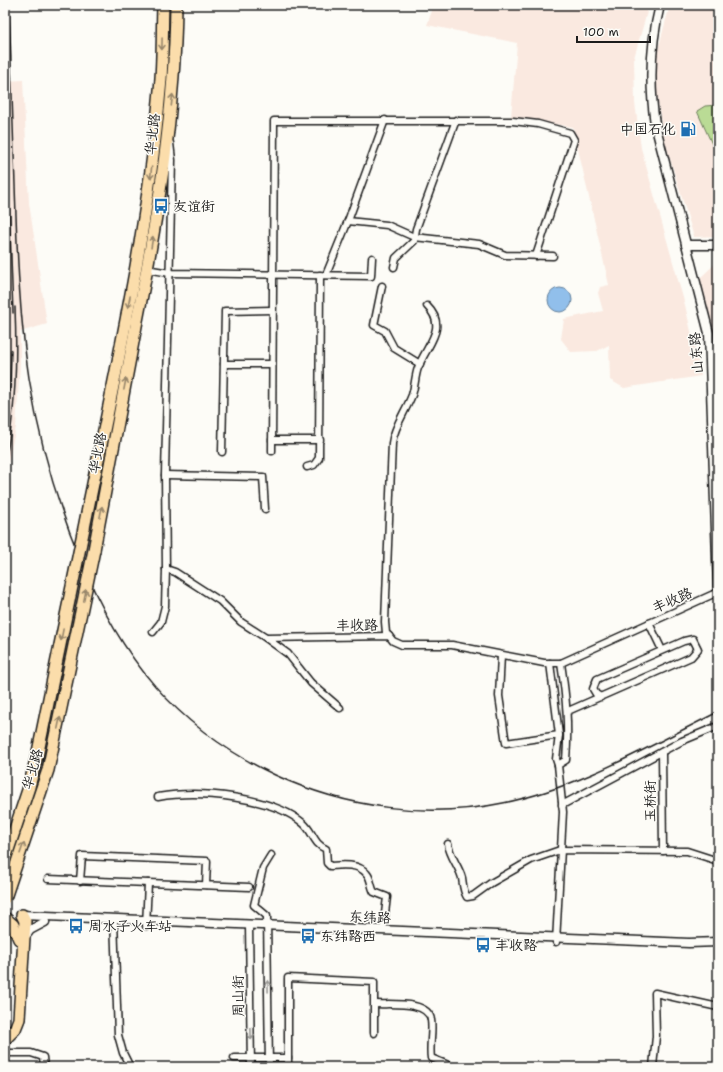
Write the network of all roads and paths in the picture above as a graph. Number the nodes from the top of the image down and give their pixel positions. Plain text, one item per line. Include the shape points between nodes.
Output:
1 (163, 5) edge
2 (176, 5) edge
3 (660, 5) edge
4 (385, 120) junction
5 (456, 120) junction
6 (168, 128) junction
7 (348, 221) junction
8 (414, 236) junction
9 (686, 245) junction
10 (718, 246) edge
11 (536, 256) junction
12 (553, 256) dead end
13 (372, 258) dead end
14 (394, 267) dead end
15 (142, 268) junction
16 (170, 273) junction
17 (272, 274) junction
18 (323, 275) junction
19 (382, 286) dead end
20 (427, 306) dead end
21 (272, 310) junction
22 (224, 364) junction
23 (272, 364) junction
24 (420, 364) junction
25 (272, 440) junction
26 (320, 440) junction
27 (272, 451) dead end
28 (222, 452) dead end
29 (307, 467) dead end
30 (165, 475) junction
31 (265, 509) dead end
32 (166, 569) junction
33 (718, 587) edge
34 (718, 592) edge
35 (649, 623) junction
36 (153, 632) dead end
37 (389, 636) junction
38 (266, 638) junction
39 (662, 650) junction
40 (501, 655) junction
41 (550, 664) junction
42 (561, 664) junction
43 (601, 697) junction
44 (340, 708) dead end
45 (568, 711) junction
46 (718, 726) edge
47 (558, 735) junction
48 (662, 752) junction
49 (558, 765) junction
50 (158, 797) dead end
51 (562, 806) junction
52 (448, 844) dead end
53 (560, 850) junction
54 (663, 851) junction
55 (271, 855) dead end
56 (5, 859) edge
57 (718, 861) edge
58 (48, 879) dead end
59 (80, 881) junction
60 (148, 883) junction
61 (206, 885) junction
62 (249, 887) dead end
63 (5, 898) edge
64 (5, 912) edge
65 (5, 918) edge
66 (22, 919) junction
67 (45, 922) junction
68 (114, 922) junction
69 (146, 923) junction
70 (249, 927) junction
71 (267, 928) junction
72 (383, 930) junction
73 (22, 938) junction
74 (556, 940) junction
75 (718, 942) edge
76 (718, 947) edge
77 (375, 1004) junction
78 (718, 1007) edge
79 (374, 1033) dead end
80 (5, 1034) edge
81 (5, 1039) edge
82 (5, 1053) edge
83 (234, 1058) dead end
84 (251, 1058) junction
85 (269, 1058) junction
86 (288, 1058) junction
87 (44, 1067) edge
88 (130, 1067) edge
89 (251, 1067) edge
90 (269, 1067) edge
91 (288, 1067) edge
92 (453, 1067) edge
93 (653, 1067) edge

1 -> 15 highway, 华北路 via 160,89
6 -> 2 highway, 华北路 via 176,54
3 - 9 main road, 山东路 via 652,46 650,89 655,124
4 - 5 street
4 - 7 street
4 - 17 street via 274,121
5 - 8 street
5 - 11 street via 513,120 538,124 573,136 574,140
15 -> 6 highway, 华北路 via 161,188
6 - 16 street via 172,160
7 - 8 street via 387,226
7 - 18 street
8 - 11 street via 479,244 505,255
8 - 14 street via 414,241 396,258
9 - 10 main road
9 - 33 main road, 山东路 via 709,333
11 - 12 street
13 - 18 street via 370,276
15 - 16 street
15 -> 56 highway, 华北路, bridge via 84,528 38,752
63 -> 15 highway, 华北路, bridge via 52,754 94,550
16 - 17 street
16 - 30 street
17 - 18 street
17 - 21 street
18 - 26 street
19 - 24 street via 374,325 385,331 394,348
20 - 24 street via 434,313 436,326 434,338
21 - 22 street via 225,311
21 - 23 street
22 - 23 street
22 - 28 street
23 - 25 street
24 - 37 street via 413,393 393,435 385,622 386,633
25 - 26 street
25 - 27 street
26 - 29 street via 319,458 314,465
30 - 31 street via 262,476
30 - 32 street
32 - 36 street via 165,606 161,622
32 - 38 street via 175,572 220,601 241,622
34 - 35 street, 丰收路
35 - 39 street
35 - 42 street, 丰收路
37 - 38 street, 丰收路
37 - 40 street, 丰收路 via 402,645 452,644
38 - 44 street via 288,654 311,682
39 - 43 street via 597,679 593,688
39 - 43 street via 692,639 698,649 691,657
40 - 41 street, 丰收路
40 - 47 street via 499,696 506,743
41 - 42 street, 丰收路
41 - 47 street
42 - 45 street
43 - 45 street
45 - 49 street via 566,760
46 - 48 street
47 - 49 street
48 - 51 street
48 - 54 street, 玉桥街
49 - 51 street
50 - 72 street via 179,795 256,800 290,815 303,823 319,846 326,849 327,863 330,866 345,865 363,870 368,874 374,892 387,897
51 - 53 street
52 - 53 street via 449,853 462,876 467,896 473,896 531,860
53 - 54 street
53 - 74 street
54 - 57 street via 687,851
55 - 71 street via 263,868 254,905 266,916
58 - 59 street
59 - 60 street
59 - 61 street via 82,856 207,861
60 - 61 street
60 - 69 street
61 - 62 street
64 - 66 highway
65 - 66 highway
65 - 73 highway
66 - 67 main road, 东纬路
66 - 68 main road, 东纬路
66 - 73 highway
67 - 68 main road, 东纬路
67 - 73 main road
68 - 69 main road, 东纬路
68 - 88 street via 118,1036
69 - 70 main road, 东纬路
70 - 71 main road, 东纬路
70 -> 84 street, 周山街
71 - 72 main road, 东纬路
71 - 74 main road, 东纬路
85 -> 71 street
72 - 74 main road, 东纬路
73 - 80 highway via 15,1016
73 - 81 highway via 19,1018 15,1029
74 - 75 main road, 东纬路
74 - 76 main road, 东纬路 via 689,948
77 - 79 street
77 - 86 street via 375,985 372,981 288,978
77 - 92 street via 424,1008 431,1020 431,1058
78 - 93 street via 655,993 656,1036
82 - 87 street via 31,1053 43,1057
83 - 84 street
84 - 85 street
84 - 89 street, 周山街
85 - 86 street
85 - 90 street
86 - 91 street

